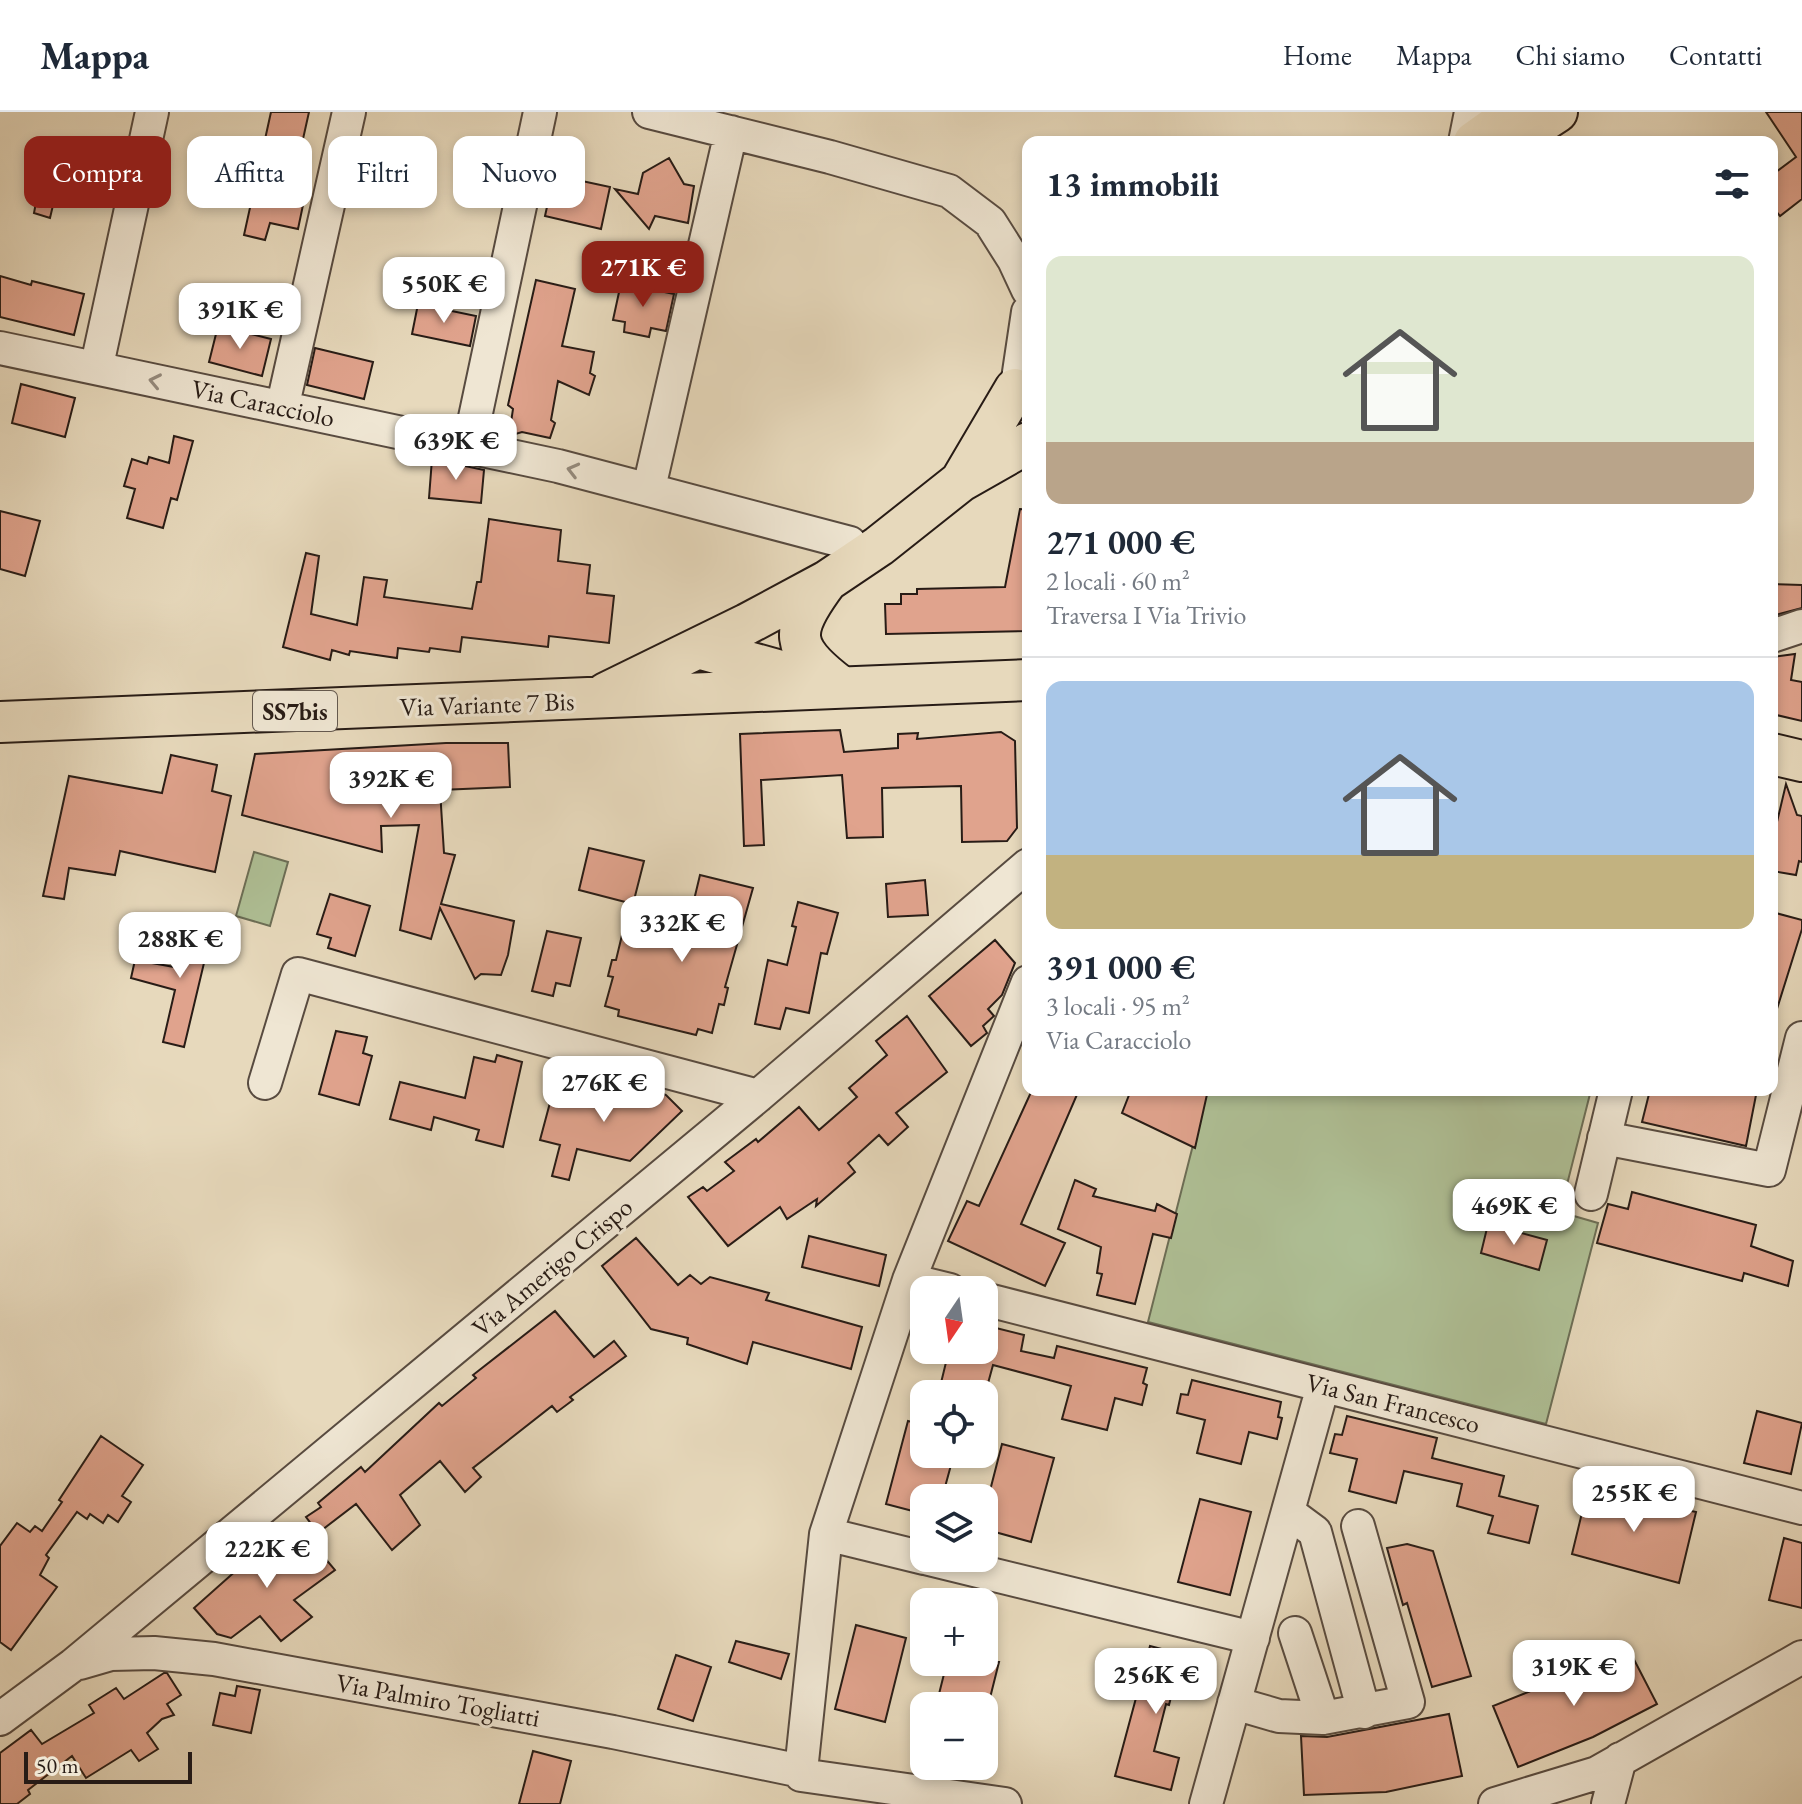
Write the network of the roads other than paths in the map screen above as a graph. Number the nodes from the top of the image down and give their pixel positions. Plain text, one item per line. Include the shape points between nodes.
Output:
1 (152, 112) edge
2 (349, 112) edge
3 (540, 112) edge
4 (649, 112) edge
5 (1471, 112) edge
6 (1557, 112) edge
7 (1509, 119) edge
8 (731, 132) junction
9 (1466, 136) edge
10 (1483, 136) edge
11 (1022, 277) edge
12 (0, 348) edge
13 (99, 356) dead end
14 (1022, 390) edge
15 (284, 400) dead end
16 (470, 441) dead end
17 (1022, 446) edge
18 (961, 481) junction
19 (649, 488) junction
20 (850, 543) dead end
21 (827, 581) junction
22 (1802, 626) edge
23 (1778, 634) edge
24 (698, 648) junction
25 (1022, 680) edge
26 (844, 689) junction
27 (719, 694) junction
28 (591, 700) junction
29 (0, 722) edge
30 (1778, 755) edge
31 (1802, 761) edge
32 (1022, 870) edge
33 (1022, 997) edge
34 (1802, 1038) edge
35 (265, 1083) dead end
36 (758, 1096) junction
37 (1614, 1096) edge
38 (1604, 1138) junction
39 (1591, 1194) dead end
40 (909, 1280) joint
41 (998, 1303) edge
42 (1323, 1386) junction
43 (1802, 1508) edge
44 (1288, 1512) junction
45 (1358, 1526) dead end
46 (826, 1534) junction
47 (910, 1554) edge
48 (982, 1572) edge
49 (1295, 1633) dead end
50 (1253, 1638) junction
51 (1802, 1657) edge
52 (73, 1665) junction
53 (1234, 1703) junction
54 (1364, 1712) junction
55 (1323, 1718) junction
56 (0, 1719) edge
57 (1620, 1759) junction
58 (800, 1783) edge
59 (1005, 1804) edge
60 (1206, 1804) edge
61 (1495, 1804) edge
62 (1608, 1804) edge

1 - 13 street
2 - 15 street
3 - 16 street
4 - 8 street
5 - 9 street
6 - 7 main road
7 - 10 main road
8 - 11 street via 949,191 990,222
8 - 19 street
19 -> 12 street, Via Caracciolo
14 - 18 main road, Via Variante 7 Bis / SS7bis
17 - 18 main road, Via Variante 7 Bis / SS7bis
18 - 21 main road, Via Variante 7 Bis / SS7bis
19 - 20 street, Via Caracciolo
21 - 24 main road, Via Variante 7 Bis / SS7bis
21 - 26 main road via 805,614 800,643 809,661
22 - 23 street
24 - 26 main road
24 - 27 main road via 700,676
24 - 28 main road, Via Variante 7 Bis / SS7bis
25 - 26 main road
26 - 27 main road
27 - 28 main road
28 - 29 main road, Via Variante 7 Bis / SS7bis
30 - 31 main road
32 - 36 street, Via Amerigo Crispo
33 - 40 street
34 - 38 street via 1769,1170
35 - 36 street via 298,974
36 - 52 street, Via Amerigo Crispo
37 - 38 street
38 - 39 street
40 - 46 street
41 - 42 street, Via San Francesco
42 - 43 street, Via San Francesco
42 - 44 street
44 - 50 street
44 - 54 street via 1315,1532
45 - 54 street via 1408,1702
46 - 47 street
46 - 58 street
48 - 50 street
49 - 55 street
50 - 53 street
51 - 57 street
52 - 56 street, Via Amerigo Crispo
52 - 58 street, Via Palmiro Togliatti via 111,1654 214,1659 613,1732
53 - 55 street via 1279,1716
53 - 60 street
54 - 55 street
57 - 61 street via 1597,1773
57 - 62 street
58 - 59 street, Via Palmiro Togliatti

